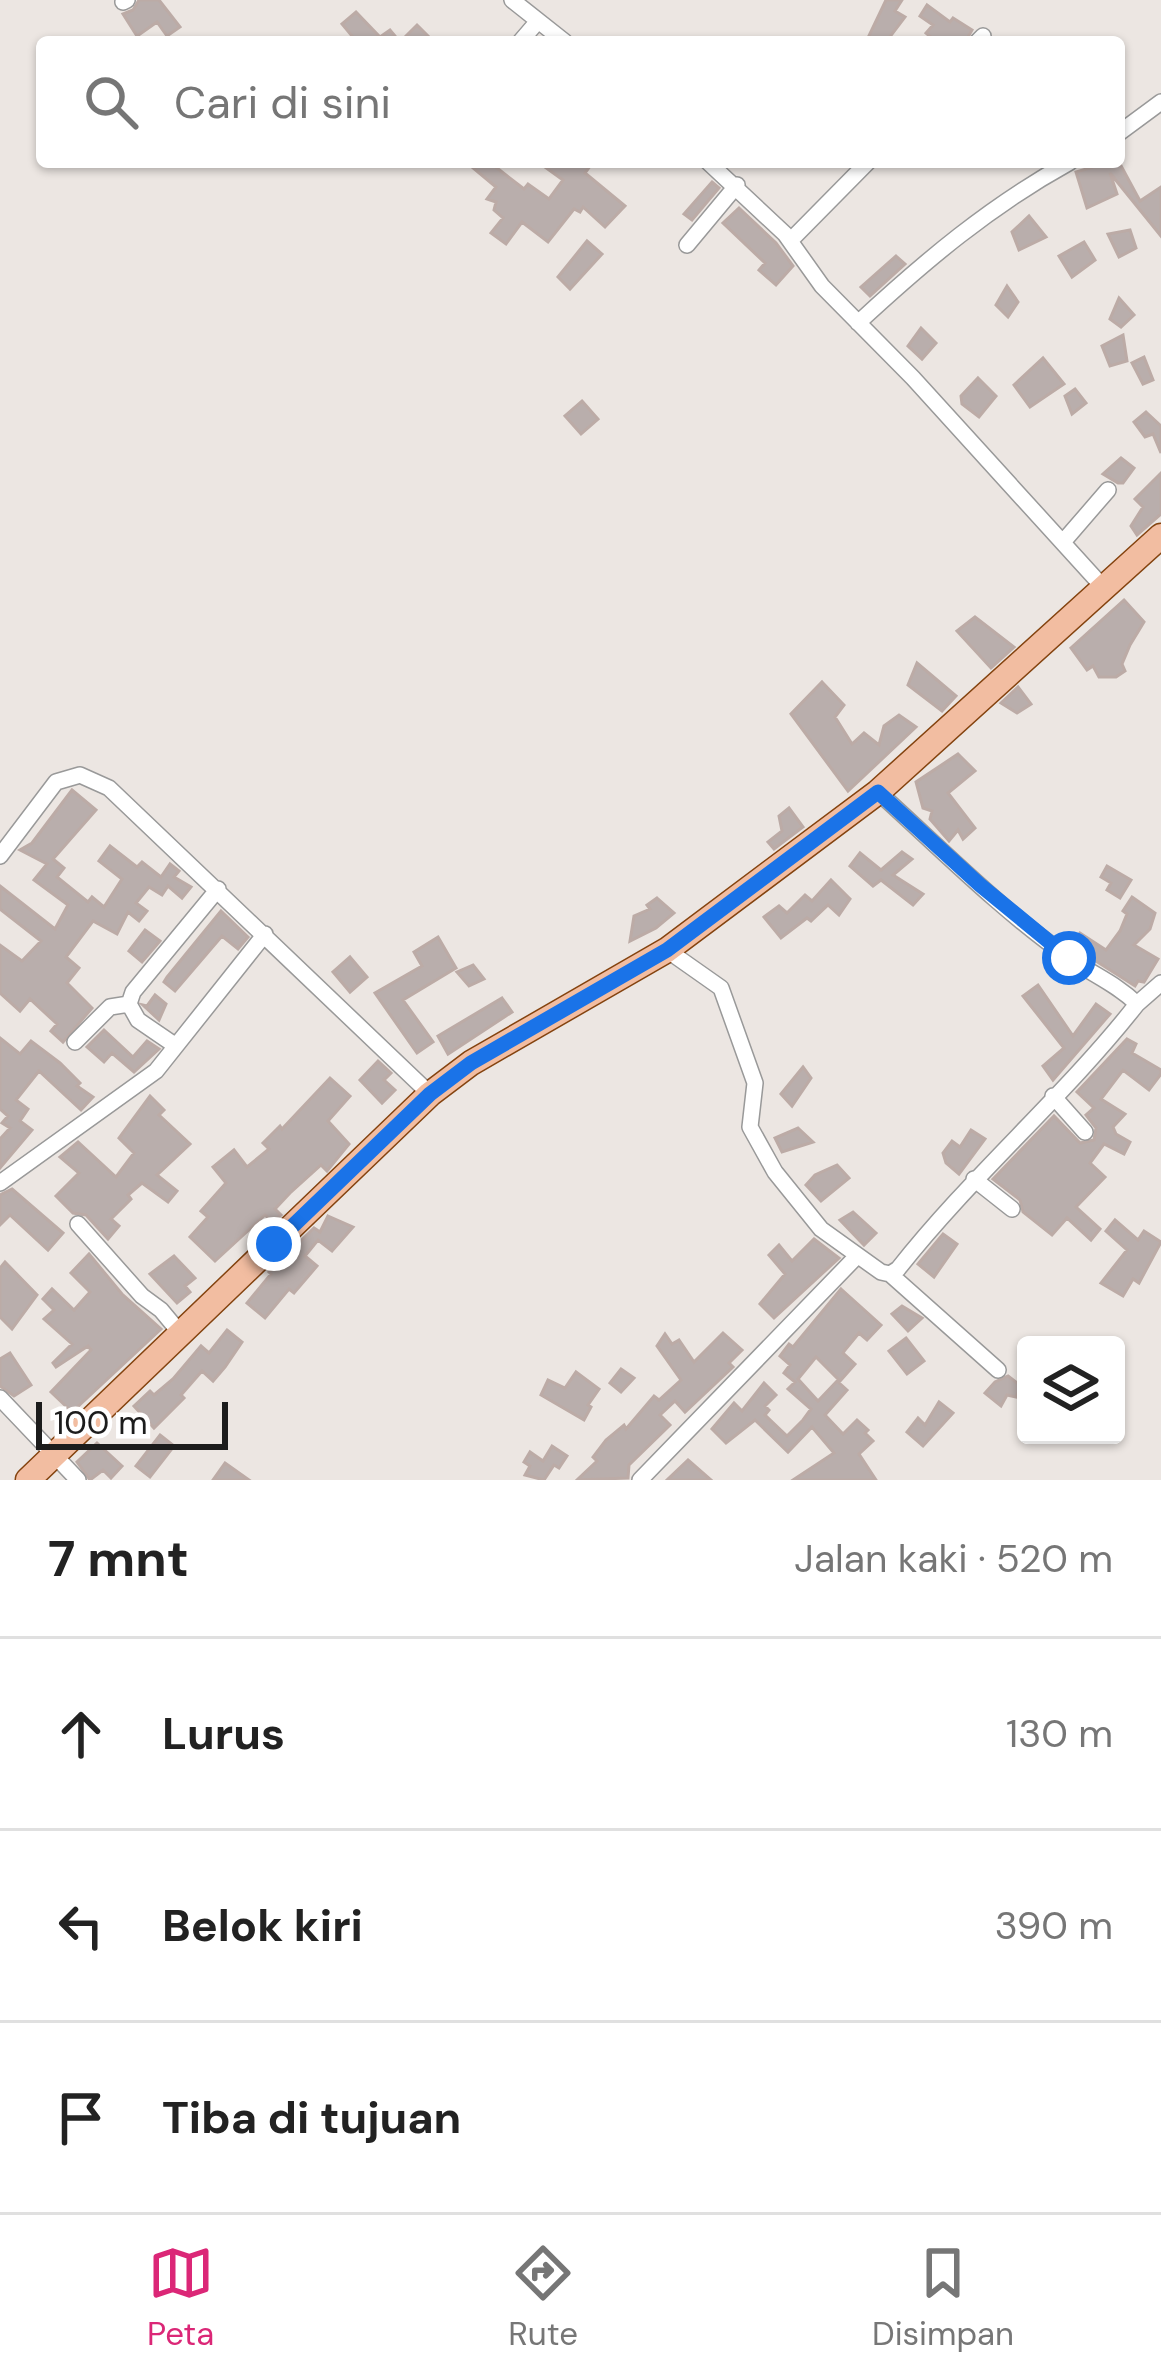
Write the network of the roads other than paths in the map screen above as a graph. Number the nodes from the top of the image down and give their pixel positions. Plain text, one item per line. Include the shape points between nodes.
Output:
1 (512, 0) edge
2 (538, 21) junction
3 (525, 36) edge
4 (557, 36) edge
5 (1161, 102) edge
6 (1125, 129) edge
7 (716, 168) edge
8 (862, 168) edge
9 (1059, 168) edge
10 (737, 185) junction
11 (790, 241) junction
12 (687, 244) dead end
13 (858, 323) junction
14 (1108, 490) dead end
15 (1161, 536) edge
16 (1063, 542) junction
17 (1102, 586) junction
18 (878, 792) junction
19 (0, 856) edge
20 (218, 889) junction
21 (265, 934) junction
22 (667, 950) junction
23 (1161, 983) edge
24 (129, 1004) junction
25 (1137, 1004) junction
26 (76, 1042) dead end
27 (176, 1046) junction
28 (430, 1094) junction
29 (1053, 1096) junction
30 (1085, 1132) dead end
31 (974, 1178) junction
32 (0, 1183) edge
33 (1012, 1209) dead end
34 (78, 1223) dead end
35 (857, 1256) junction
36 (890, 1274) junction
37 (182, 1334) junction
38 (998, 1370) dead end
39 (0, 1399) edge
40 (53, 1457) junction
41 (28, 1480) edge
42 (78, 1480) edge
43 (640, 1480) edge

1 - 2 street
2 - 3 street
2 - 4 street
5 - 6 street
7 - 10 street
8 - 11 street
9 - 13 street via 937,250
10 - 11 street
10 - 12 street
11 - 13 street
13 - 16 street
14 - 16 street
15 - 17 main road
16 - 17 street
17 - 18 main road
18 - 22 main road
18 - 25 street via 1069,958
19 - 20 street via 56,782 80,775 109,788
20 - 21 street
20 - 24 street
21 - 27 street
21 - 28 street
22 - 28 main road
22 - 35 street via 721,988 755,1083 750,1127 820,1229
23 - 25 street
24 - 26 street via 110,1007
24 - 27 street
25 - 29 street via 1098,1056
27 - 32 street via 155,1072
28 - 37 main road
29 - 30 street
29 - 31 street
31 - 33 street
31 - 36 street
34 - 37 street
35 - 36 street
35 - 43 street
36 - 38 street
37 - 40 main road
39 - 40 street
40 - 41 main road
40 - 42 street

